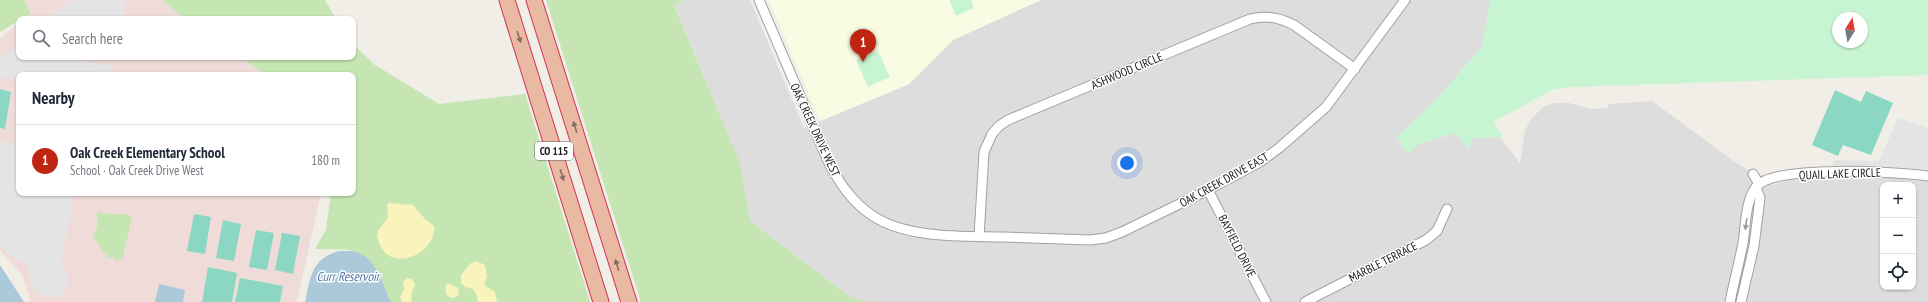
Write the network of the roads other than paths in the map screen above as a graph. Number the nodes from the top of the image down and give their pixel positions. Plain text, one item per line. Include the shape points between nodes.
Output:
1 (507, 0) edge
2 (534, 0) edge
3 (759, 0) edge
4 (1405, 0) edge
5 (1355, 69) junction
6 (1753, 174) dead end
7 (1928, 176) edge
8 (1757, 186) junction
9 (1208, 190) junction
10 (1447, 209) dead end
11 (978, 237) junction
12 (601, 302) edge
13 (629, 302) edge
14 (1266, 302) edge
15 (1305, 302) edge
16 (1730, 302) edge
17 (1741, 302) edge

1 -> 12 highway, CO 115
13 -> 2 highway, CO 115
3 - 11 street, OAK CREEK DRIVE WEST via 828,163 849,196 873,216 903,229
4 - 5 street, OAK CREEK DRIVE EAST
5 - 9 street, OAK CREEK DRIVE EAST via 1326,107 1279,148 1260,162
5 - 11 street, ASHWOOD CIRCLE via 1294,24 1282,19 1261,16 1008,120 992,134 984,152
6 - 8 street
7 - 8 street, QUAIL LAKE CIRCLE via 1869,171 1818,172 1772,178
8 -> 16 street via 1749,200 1743,245
8 - 17 street via 1760,198 1754,246
9 - 11 street, OAK CREEK DRIVE EAST via 1106,238 1090,240
9 - 14 street, BAYFIELD DRIVE
10 - 15 street, MARBLE TERRACE via 1437,231 1426,240

